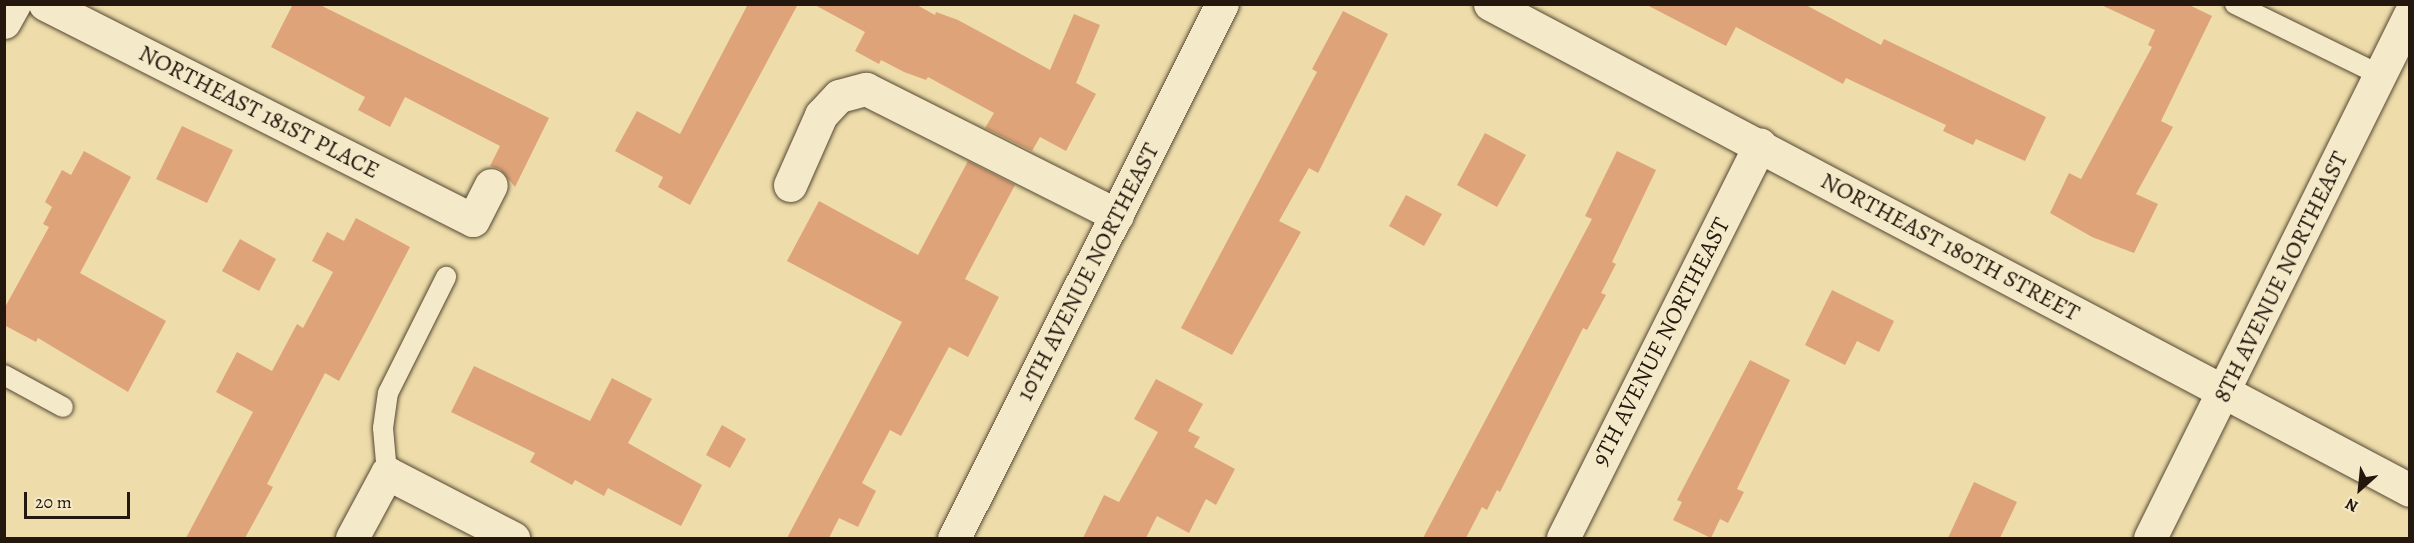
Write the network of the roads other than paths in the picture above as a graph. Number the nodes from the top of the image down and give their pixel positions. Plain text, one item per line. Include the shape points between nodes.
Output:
1 (14, 4) edge
2 (45, 4) edge
3 (1222, 4) edge
4 (1490, 4) edge
5 (2235, 4) edge
6 (2409, 14) edge
7 (4, 22) edge
8 (2380, 75) junction
9 (1760, 146) junction
10 (491, 185) dead end
11 (790, 185) dead end
12 (1116, 215) junction
13 (446, 277) dead end
14 (4, 375) edge
15 (2224, 393) junction
16 (63, 407) dead end
17 (387, 473) junction
18 (2409, 490) edge
19 (352, 538) edge
20 (513, 538) edge
21 (954, 538) edge
22 (1563, 538) edge
23 (2150, 538) edge

1 - 7 street
2 - 10 street, NORTHEAST 181ST PLACE via 473,220
3 - 12 street, 10TH AVENUE NORTHEAST
4 - 9 street, NORTHEAST 180TH STREET
5 - 8 lane
6 - 8 street, 8TH AVENUE NORTHEAST
8 - 15 street, 8TH AVENUE NORTHEAST
9 - 15 street, NORTHEAST 180TH STREET
9 - 22 street, 9TH AVENUE NORTHEAST
11 - 12 street via 821,115 839,96 866,89
12 - 21 street, 10TH AVENUE NORTHEAST
13 - 17 lane via 388,393 383,428
14 - 16 lane
15 - 18 street, NORTHEAST 180TH STREET
15 - 23 street, 8TH AVENUE NORTHEAST
17 - 19 street
17 - 20 street

